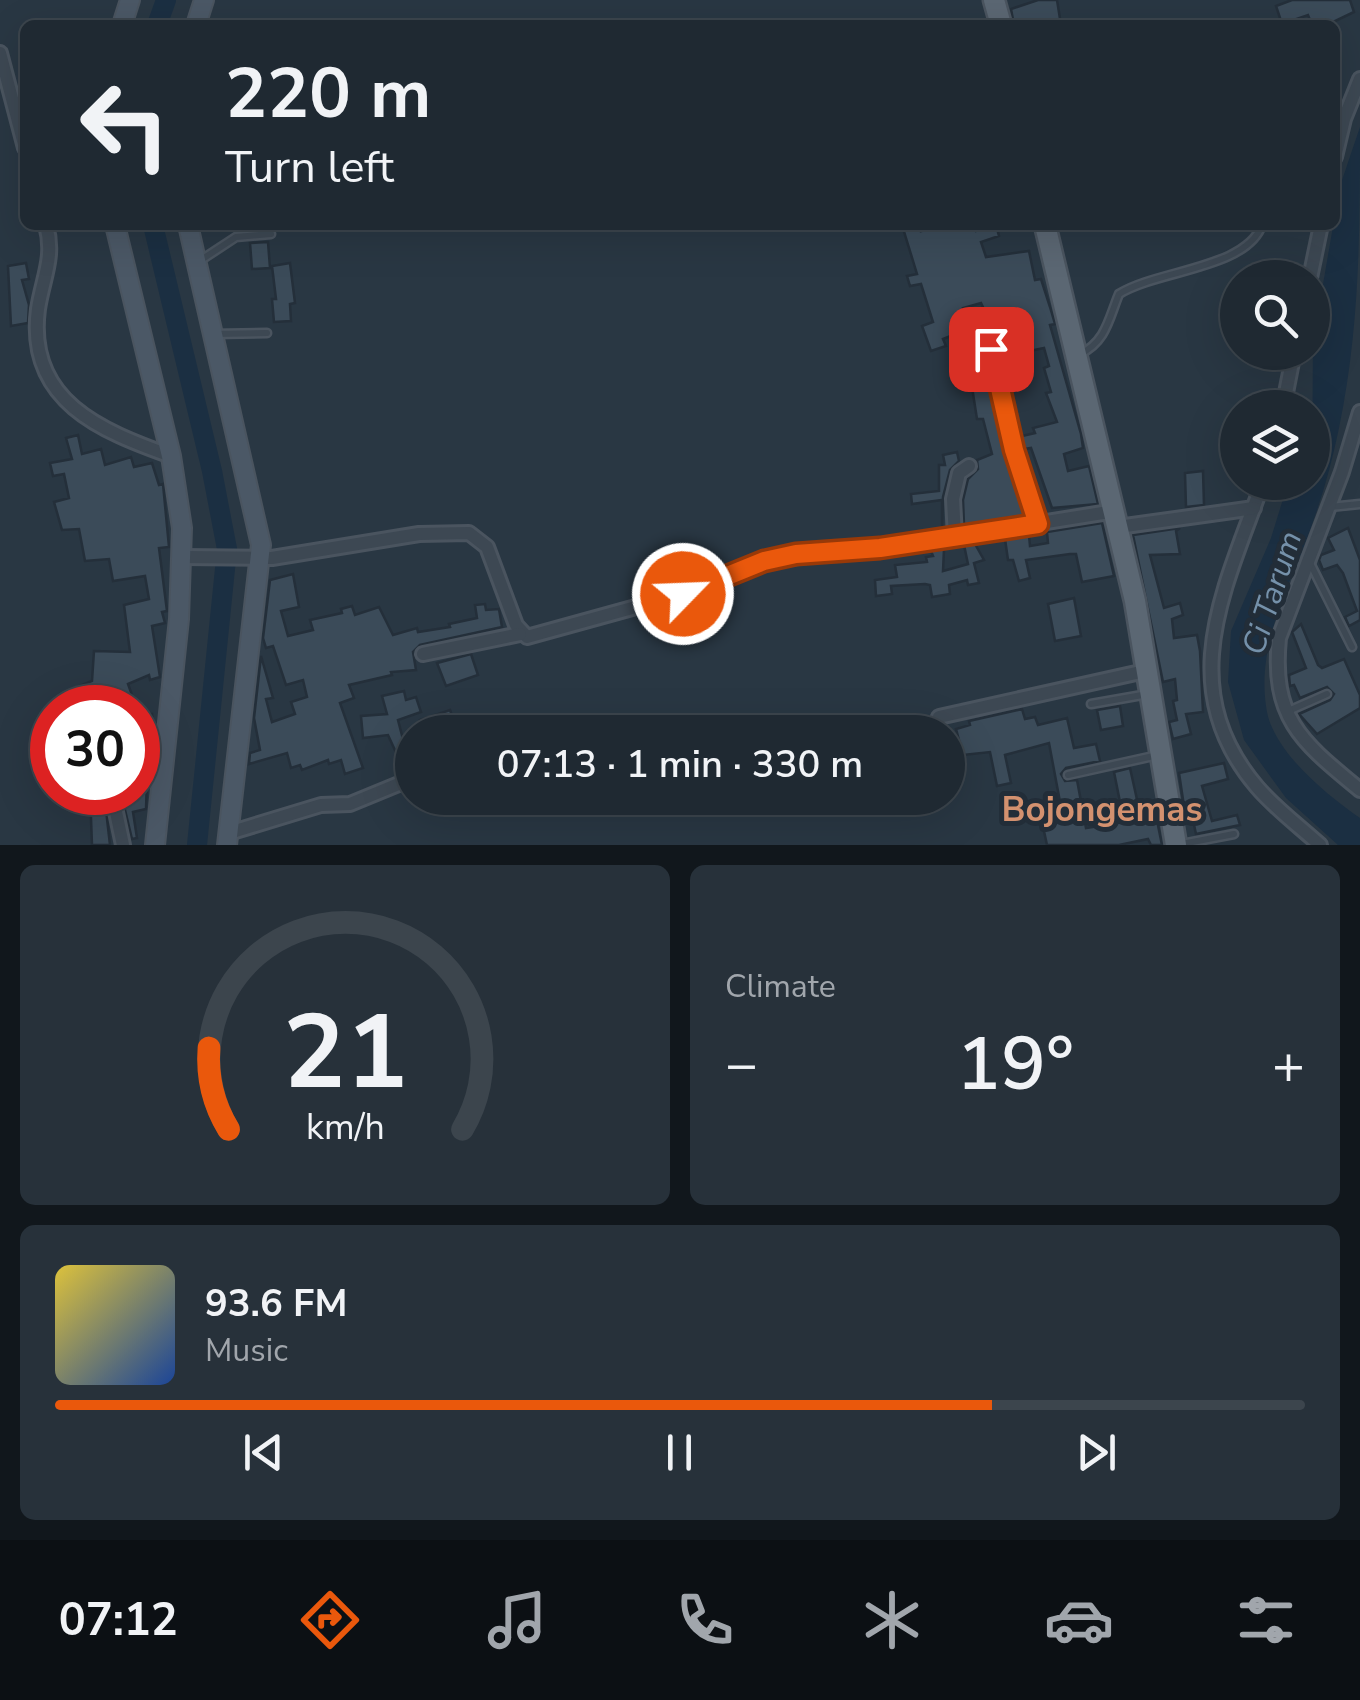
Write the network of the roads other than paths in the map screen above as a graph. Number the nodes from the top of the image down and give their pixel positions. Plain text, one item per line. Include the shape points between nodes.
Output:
1 (0, 53) edge
2 (1360, 79) edge
3 (20, 129) edge
4 (1340, 136) edge
5 (47, 230) edge
6 (115, 230) edge
7 (189, 230) edge
8 (1046, 230) edge
9 (1259, 230) edge
10 (1320, 230) edge
11 (271, 234) dead end
12 (1314, 260) edge
13 (197, 263) junction
14 (982, 323) dead end
15 (267, 332) dead end
16 (213, 334) junction
17 (1075, 356) junction
18 (1360, 412) edge
19 (171, 456) junction
20 (969, 466) dead end
21 (1257, 500) edge
22 (1360, 504) edge
23 (1254, 508) junction
24 (1328, 508) junction
25 (1117, 519) junction
26 (1038, 524) junction
27 (956, 537) junction
28 (188, 556) junction
29 (258, 558) junction
30 (1308, 560) junction
31 (520, 634) junction
32 (1352, 647) dead end
33 (423, 654) dead end
34 (1145, 671) junction
35 (1148, 694) junction
36 (1327, 694) dead end
37 (1091, 704) dead end
38 (1285, 712) junction
39 (948, 715) edge
40 (1158, 755) junction
41 (1068, 775) dead end
42 (395, 786) edge
43 (1360, 790) edge
44 (117, 815) edge
45 (1234, 834) dead end
46 (228, 839) edge
47 (123, 845) edge
48 (156, 845) edge
49 (1176, 845) edge
50 (1320, 845) edge

1 - 3 street
2 - 4 street
5 - 19 street via 51,261 38,308 46,368 85,420
6 - 19 street
7 - 13 street
8 - 17 main road
9 - 17 lane via 1237,252 1119,294 1095,346
10 - 12 street
11 - 13 lane via 236,236
13 - 16 street
14 - 26 street
15 - 16 lane
16 - 29 street via 252,495
17 - 25 main road
18 - 24 street
19 - 28 street
20 - 27 street via 959,473 953,499
21 - 23 street
22 - 24 lane
23 - 25 street
23 - 50 street via 1211,638 1216,712 1258,789
24 - 30 street
25 - 26 street
25 - 34 main road
26 - 27 street
27 - 31 street via 764,561 683,594 540,636
28 - 29 street
28 - 48 street
29 - 31 street via 470,533 487,548
29 - 46 street
30 - 32 lane
30 - 38 street via 1279,638 1276,666
31 - 33 street
34 - 35 main road
34 - 39 street
35 - 37 lane
35 - 40 main road
36 - 38 lane
38 - 43 street via 1298,734
40 - 41 lane
40 - 49 main road
42 - 46 street
44 - 47 street
45 - 49 lane

